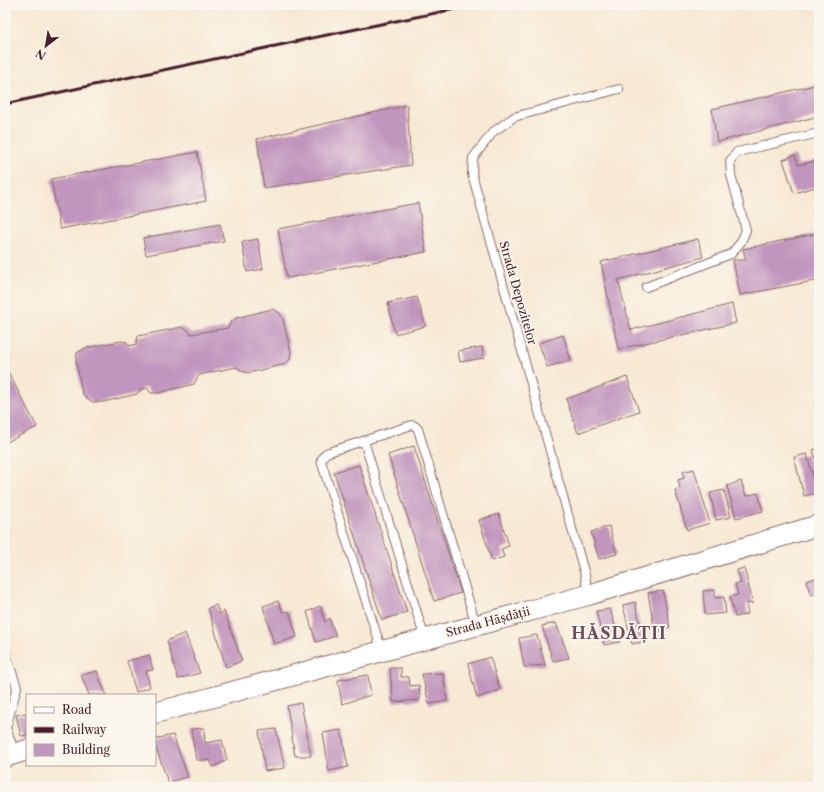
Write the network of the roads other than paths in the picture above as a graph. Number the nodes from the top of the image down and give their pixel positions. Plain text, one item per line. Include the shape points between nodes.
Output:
1 (619, 88) dead end
2 (819, 133) edge
3 (646, 287) dead end
4 (364, 441) junction
5 (819, 525) edge
6 (588, 595) junction
7 (476, 625) junction
8 (425, 639) junction
9 (382, 651) junction
10 (5, 652) edge
11 (156, 713) edge
12 (7, 721) edge
13 (16, 753) edge

1 - 6 lane, Strada Depozitelor via 514,117 493,132 473,158 472,174 585,575
2 - 3 lane via 737,152 730,161 731,175 746,230 740,242 731,254
4 - 7 lane via 412,425 418,429
4 - 8 lane
4 - 9 lane via 326,453 321,461
5 - 6 street, Strada Hășdății
6 - 7 street, Strada Hășdății
7 - 8 street, Strada Hășdății
8 - 9 street, Strada Hășdății
9 - 11 street, Strada Hășdății
10 - 12 lane via 17,687
12 - 13 lane via 6,728

